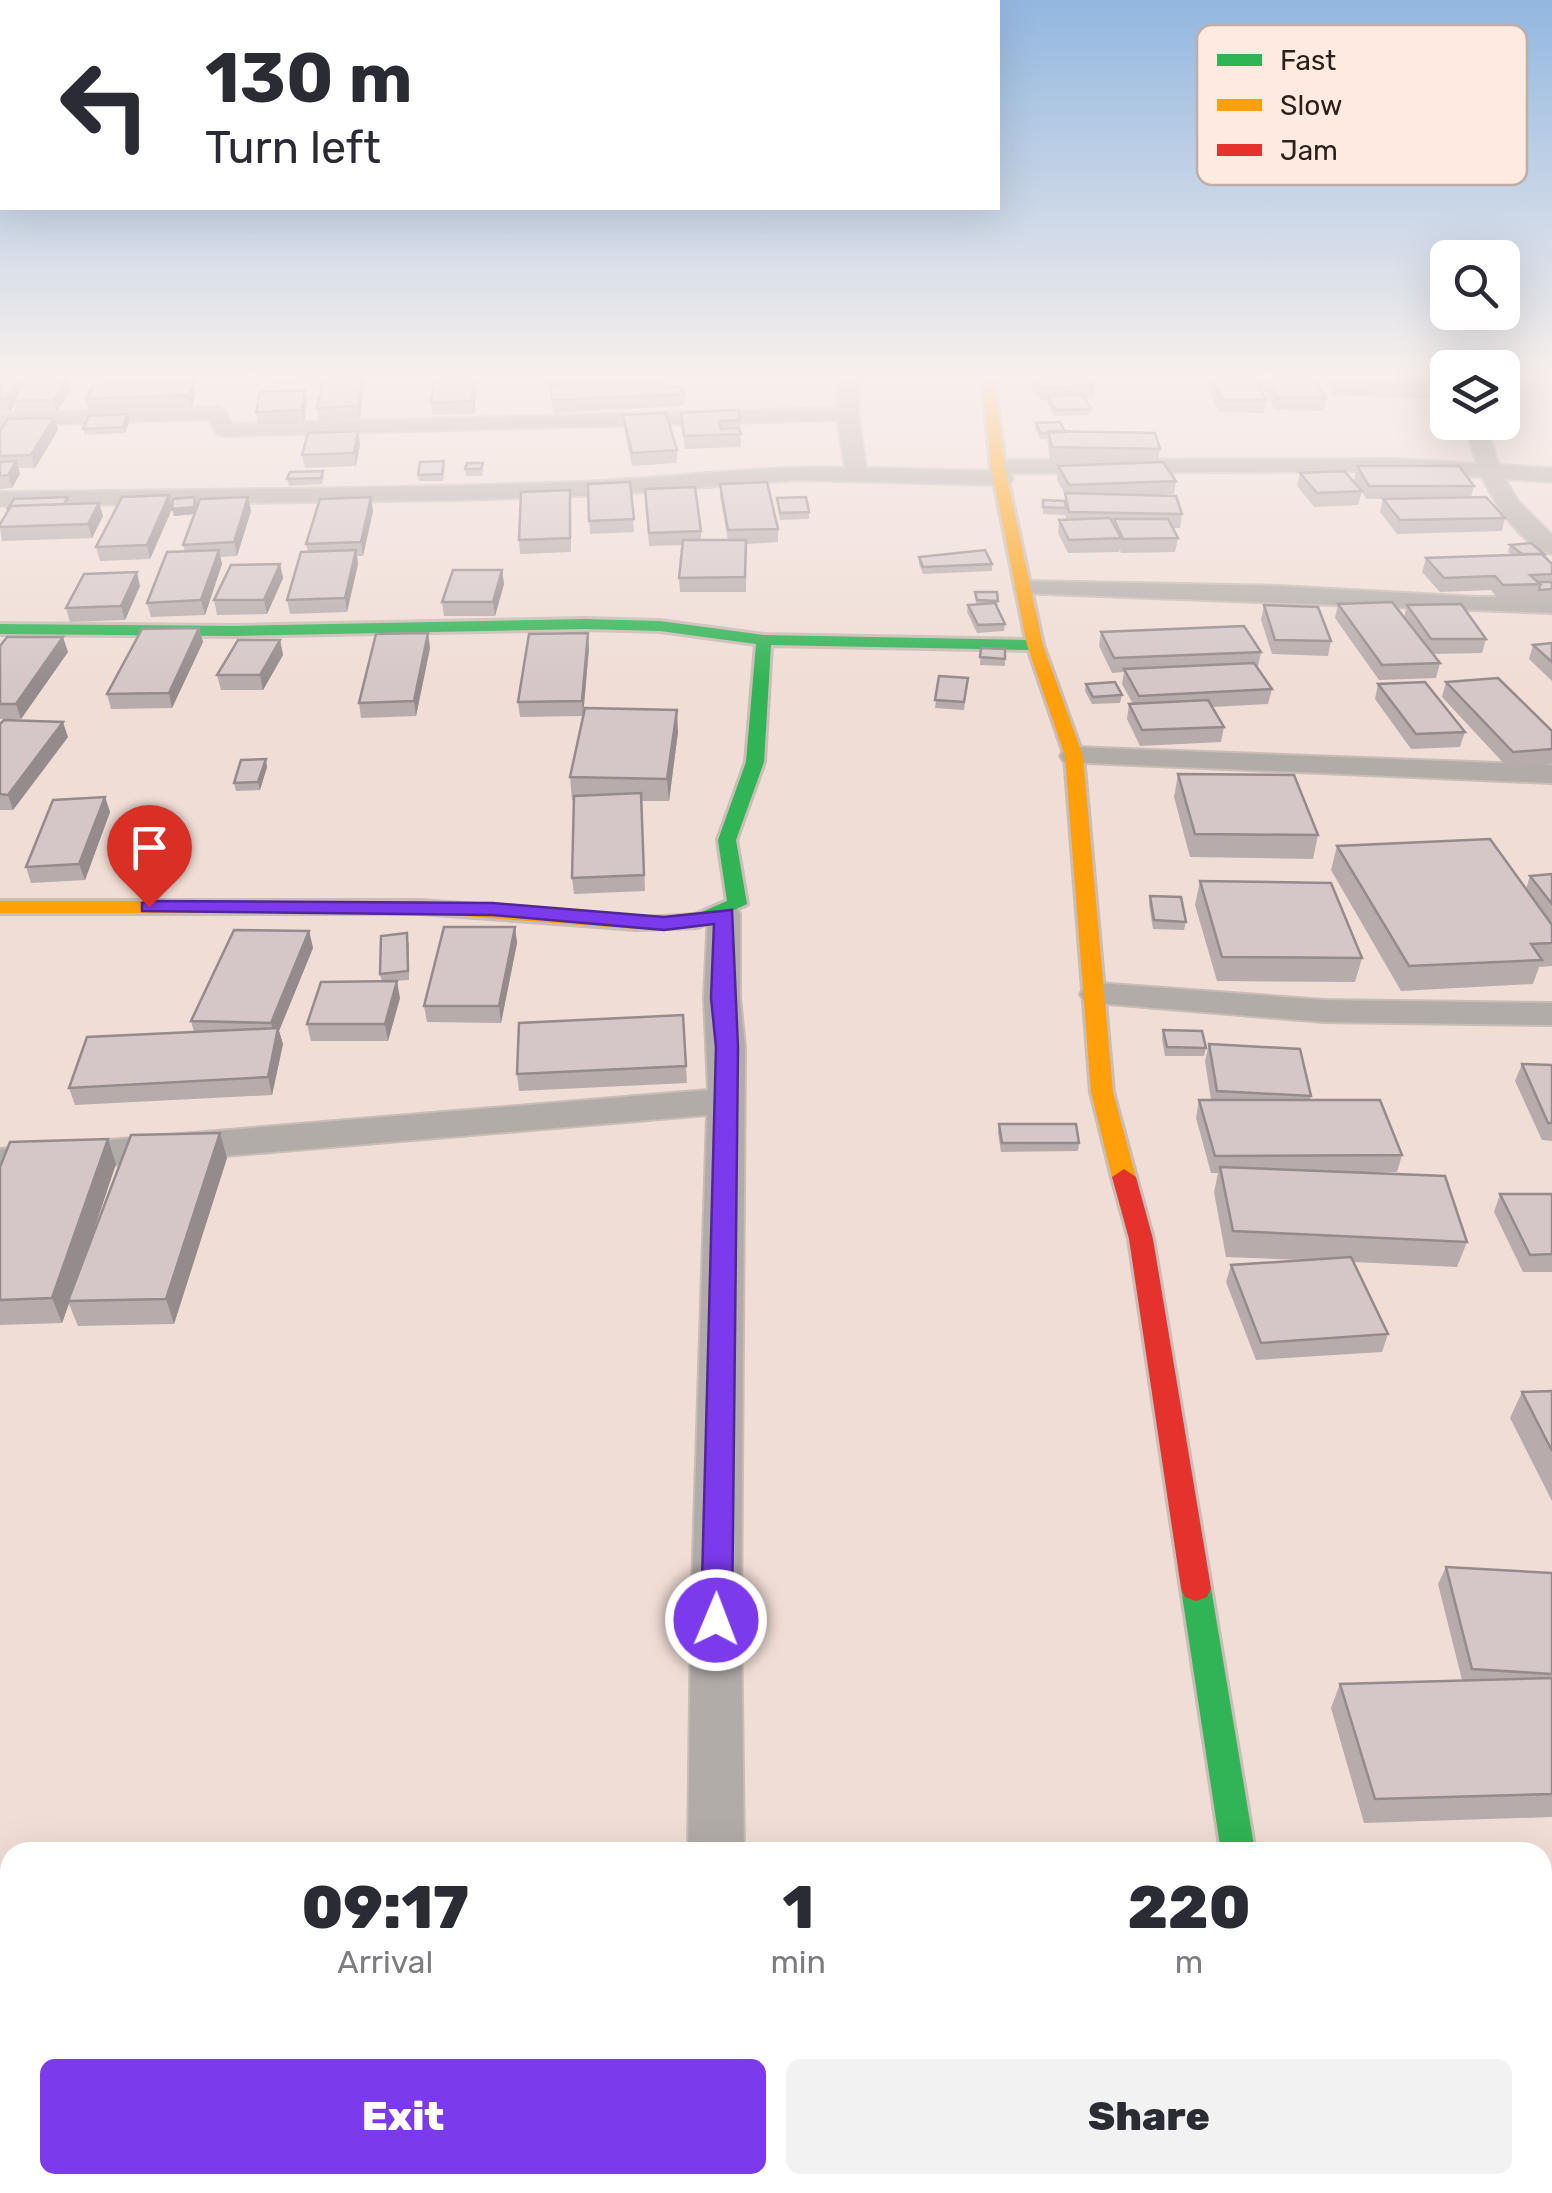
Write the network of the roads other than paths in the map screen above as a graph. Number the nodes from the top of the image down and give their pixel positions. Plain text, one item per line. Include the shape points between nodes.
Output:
1 (729, 479) edge
2 (1002, 479) edge
3 (1494, 479) edge
4 (0, 499) edge
5 (1552, 547) edge
6 (1026, 588) junction
7 (1552, 605) edge
8 (0, 629) edge
9 (764, 640) junction
10 (1035, 645) junction
11 (1074, 756) junction
12 (1552, 774) edge
13 (0, 907) edge
14 (724, 914) junction
15 (1096, 994) junction
16 (1552, 1014) edge
17 (726, 1101) junction
18 (0, 1162) edge
19 (716, 1842) edge
20 (1236, 1842) edge

1 - 4 street via 475,492
2 - 6 street
3 - 5 street via 1516,518
6 - 7 street
6 - 10 street
8 - 9 street via 585,624
9 - 10 street
9 - 14 street via 755,762 727,840 737,904
10 - 11 street
11 - 12 street
11 - 15 street
13 - 14 street via 493,909 664,924
14 - 17 street
15 - 16 street via 1242,1009
15 - 20 street via 1102,1092 1141,1238
17 - 18 street
17 - 19 street

